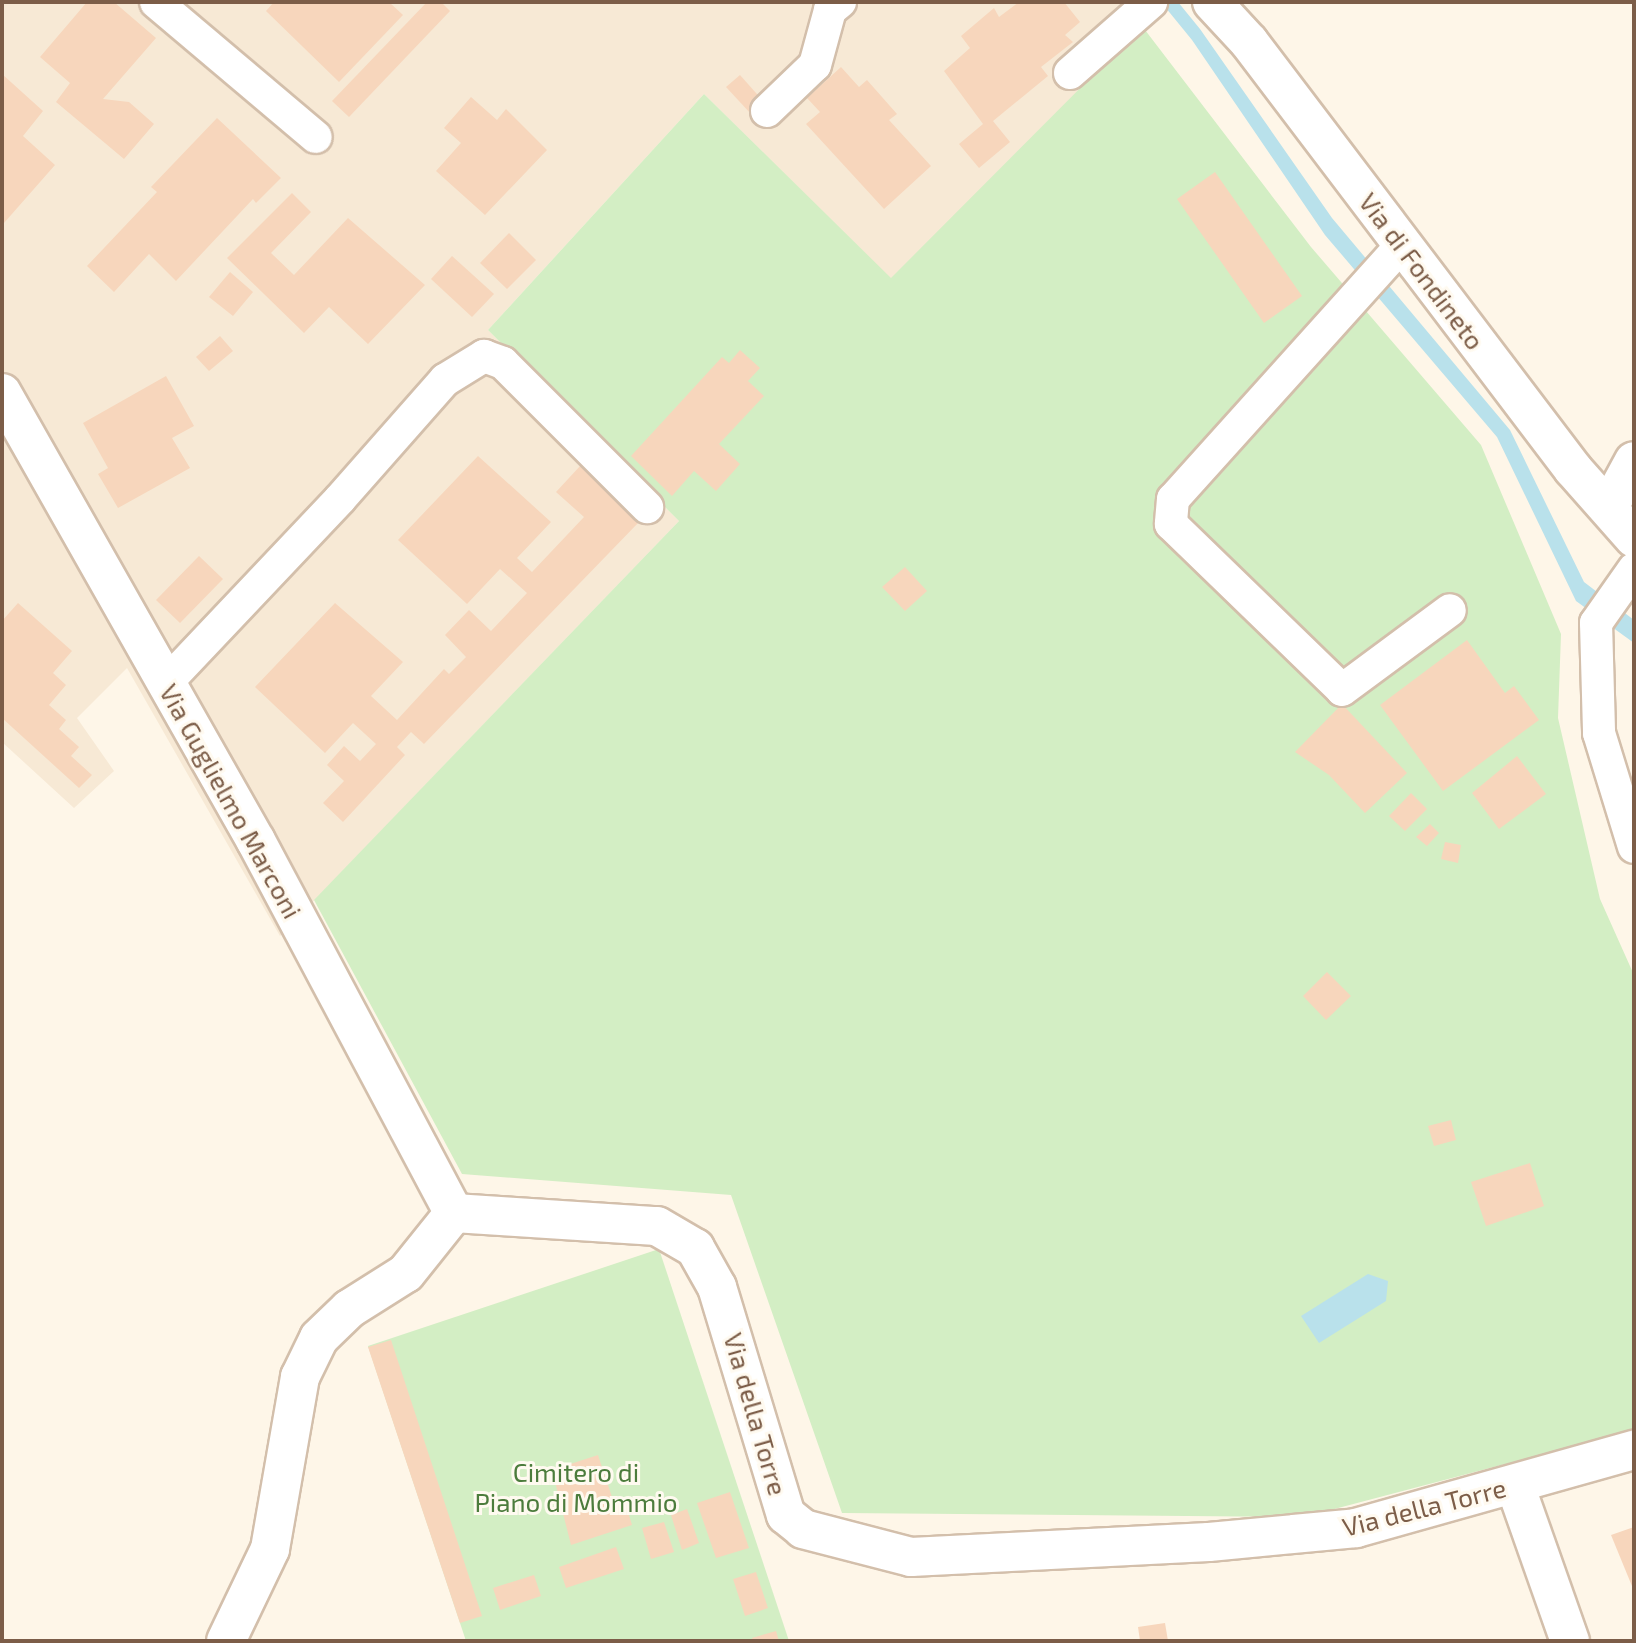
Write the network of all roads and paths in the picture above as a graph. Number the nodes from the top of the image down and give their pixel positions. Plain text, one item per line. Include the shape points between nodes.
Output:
1 (156, 2) edge
2 (840, 2) edge
3 (1212, 2) edge
4 (1150, 3) edge
5 (1070, 73) dead end
6 (767, 111) dead end
7 (316, 137) dead end
8 (1393, 256) junction
9 (2, 393) edge
10 (1634, 461) edge
11 (647, 507) dead end
12 (1609, 507) junction
13 (1634, 538) edge
14 (1634, 570) edge
15 (1450, 610) dead end
16 (166, 682) junction
17 (1634, 847) edge
18 (454, 1213) junction
19 (1634, 1450) edge
20 (1515, 1485) junction
21 (226, 1641) edge
22 (1570, 1641) edge

1 - 7 lane
2 - 6 lane via 830,10 815,65
3 - 8 street, Via di Fondineto via 1250,43
4 - 5 lane
8 - 12 street, Via di Fondineto
8 - 15 lane via 1173,499 1171,524 1342,690
9 - 16 street, Via Guglielmo Marconi
10 - 12 street
11 - 16 lane via 503,363 484,356 445,380 340,499
12 - 13 street, Via di Fondineto
14 - 17 lane via 1596,623 1599,733
16 - 18 street, Via Guglielmo Marconi
18 - 20 street, Via della Torre via 657,1227 695,1248 717,1287 786,1515 803,1529 911,1557 1209,1542 1356,1528
18 - 21 street via 406,1273 349,1309 319,1338 300,1377 270,1549
19 - 20 street, Via della Torre
20 - 22 street

